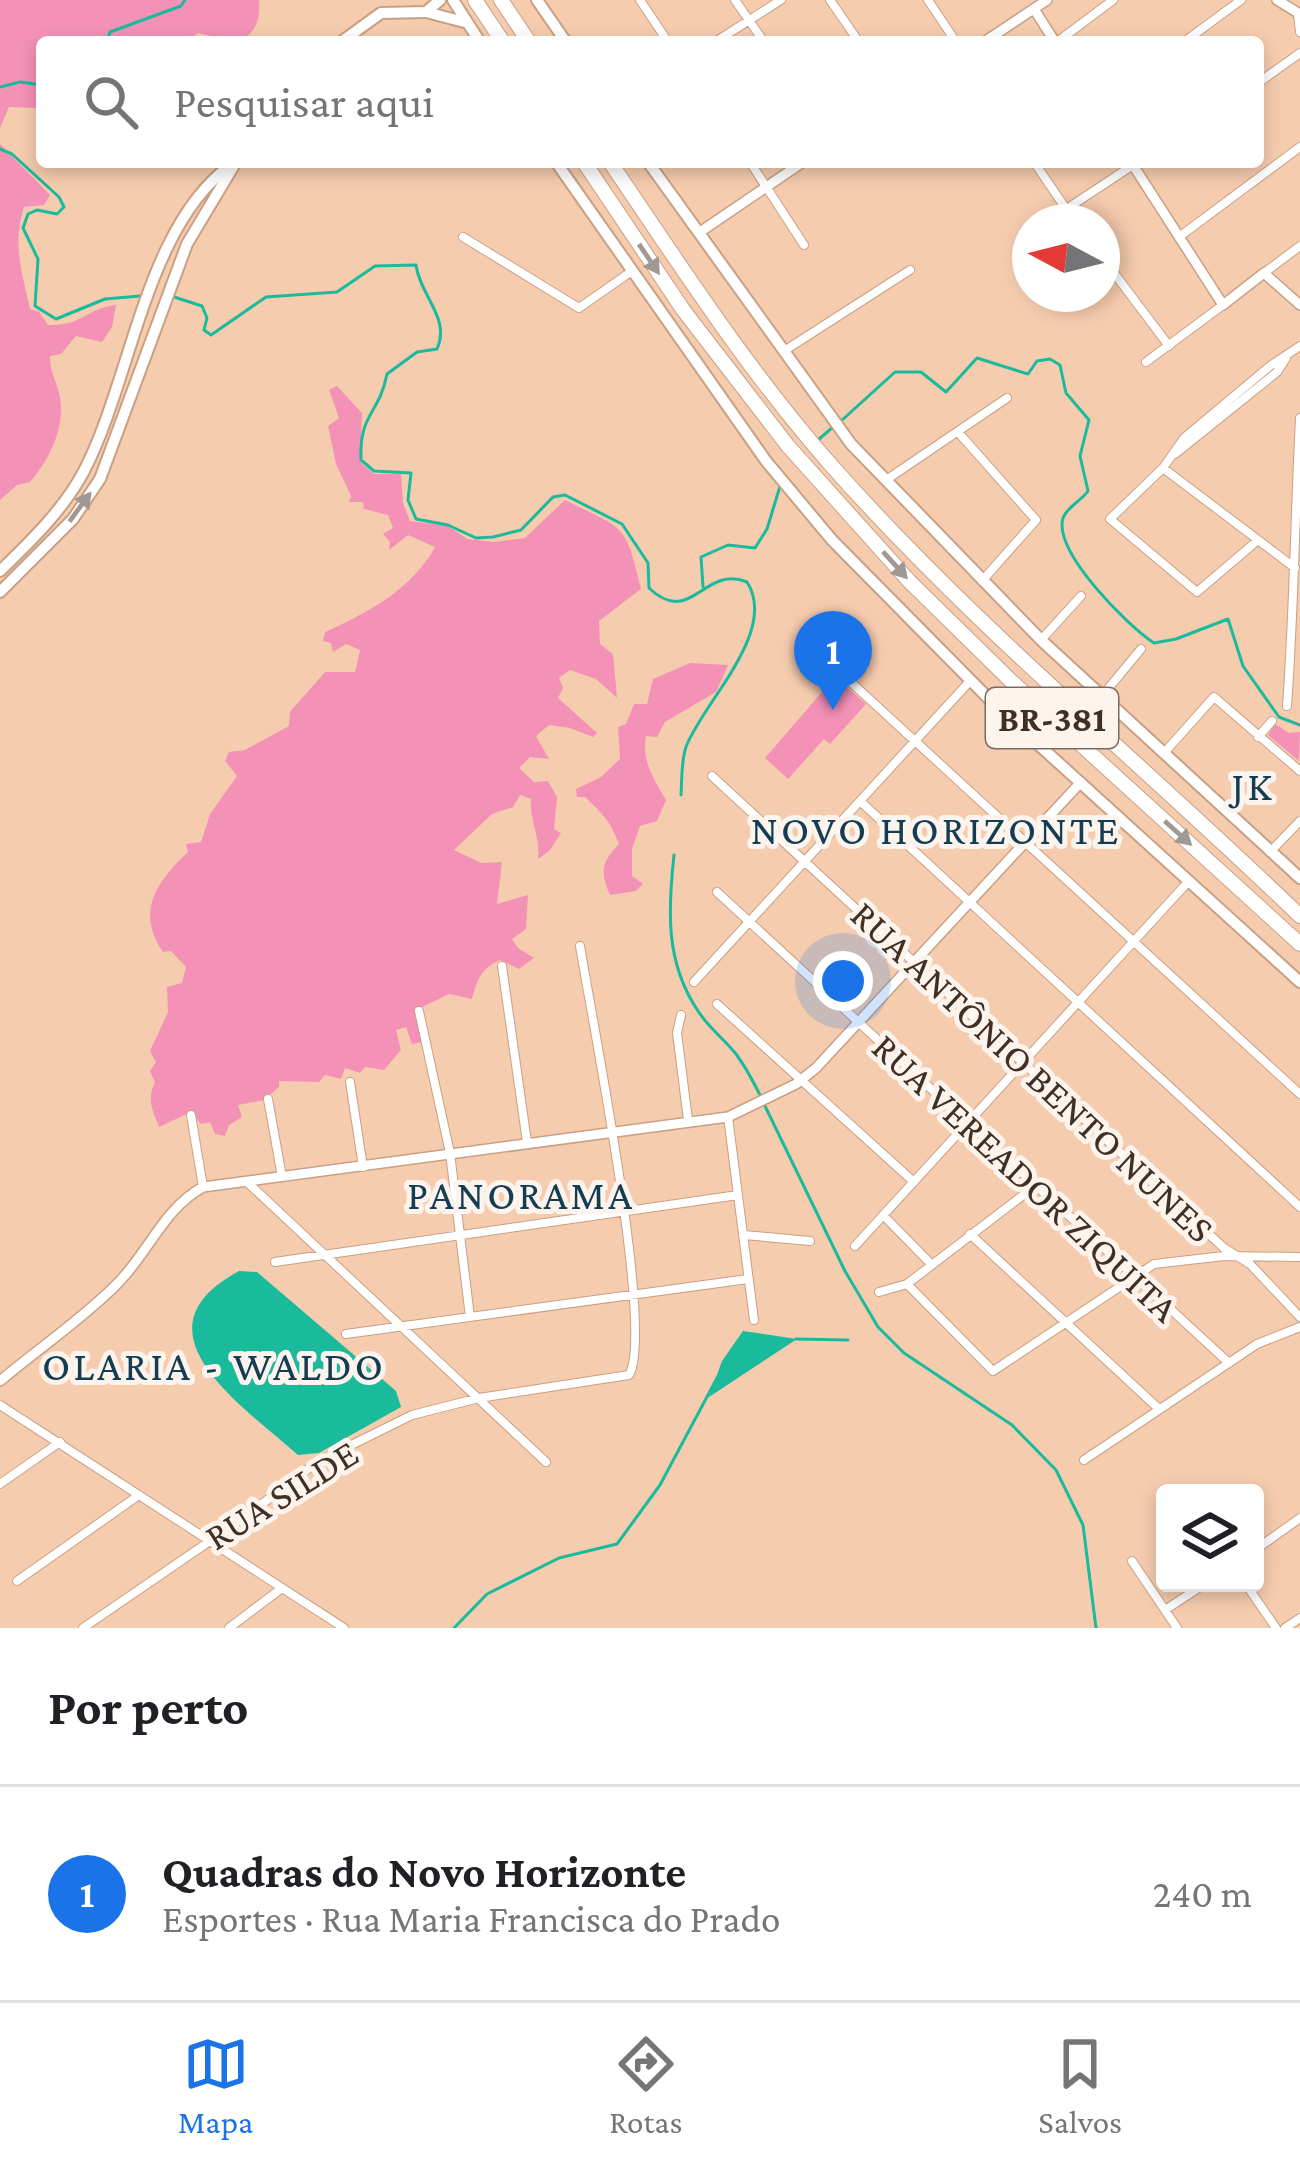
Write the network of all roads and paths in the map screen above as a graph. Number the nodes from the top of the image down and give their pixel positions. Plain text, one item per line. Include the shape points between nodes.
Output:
1 (409, 0) edge
2 (440, 0) edge
3 (453, 0) edge
4 (475, 0) edge
5 (501, 0) edge
6 (538, 0) edge
7 (640, 0) edge
8 (735, 0) edge
9 (781, 0) edge
10 (830, 0) edge
11 (928, 0) edge
12 (1047, 0) edge
13 (1114, 0) edge
14 (1241, 0) edge
15 (1277, 0) edge
16 (1034, 9) junction
17 (400, 10) junction
18 (426, 12) junction
19 (1299, 14) edge
20 (749, 21) junction
21 (468, 23) junction
22 (1300, 32) edge
23 (348, 36) edge
24 (476, 36) edge
25 (499, 36) edge
26 (525, 36) edge
27 (562, 36) edge
28 (664, 36) edge
29 (725, 36) edge
30 (760, 36) edge
31 (855, 36) edge
32 (952, 36) edge
33 (993, 36) edge
34 (1052, 36) edge
35 (1064, 36) edge
36 (1192, 36) edge
37 (1300, 53) edge
38 (1264, 79) edge
39 (1300, 147) edge
40 (227, 168) edge
41 (231, 168) edge
42 (560, 168) edge
43 (588, 168) edge
44 (614, 168) edge
45 (623, 168) edge
46 (652, 168) edge
47 (754, 168) edge
48 (793, 168) edge
49 (1038, 168) edge
50 (1131, 168) edge
51 (1135, 168) edge
52 (766, 185) junction
53 (1061, 204) edge
54 (1074, 204) edge
55 (700, 232) junction
56 (463, 237) dead end
57 (1179, 237) junction
58 (665, 243) junction
59 (804, 245) dead end
60 (1300, 246) edge
61 (910, 270) dead end
62 (632, 271) junction
63 (1264, 273) junction
64 (1120, 281) edge
65 (1222, 304) junction
66 (1300, 305) edge
67 (1168, 346) junction
68 (1300, 346) edge
69 (783, 352) junction
70 (1146, 362) dead end
71 (1006, 398) dead end
72 (1300, 418) edge
73 (958, 432) junction
74 (1163, 468) junction
75 (886, 480) junction
76 (1258, 540) junction
77 (1297, 570) edge
78 (0, 571) edge
79 (982, 581) junction
80 (0, 592) edge
81 (1082, 596) dead end
82 (1041, 640) junction
83 (1141, 649) dead end
84 (831, 664) dead end
85 (970, 681) junction
86 (1102, 696) junction
87 (1287, 706) dead end
88 (1272, 721) dead end
89 (1258, 736) junction
90 (915, 740) junction
91 (1164, 753) junction
92 (1300, 771) edge
93 (712, 776) dead end
94 (1081, 782) junction
95 (860, 801) junction
96 (1300, 821) edge
97 (1025, 843) junction
98 (1270, 852) junction
99 (805, 860) junction
100 (1254, 871) junction
101 (1300, 878) edge
102 (1188, 882) junction
103 (717, 892) dead end
104 (969, 903) junction
105 (1300, 906) edge
106 (1300, 916) edge
107 (749, 922) junction
108 (1133, 942) junction
109 (1300, 944) edge
110 (580, 946) dead end
111 (915, 962) junction
112 (502, 966) dead end
113 (694, 982) dead end
114 (1300, 982) edge
115 (1079, 1001) junction
116 (717, 1004) dead end
117 (419, 1011) dead end
118 (681, 1015) dead end
119 (858, 1023) junction
120 (1024, 1061) junction
121 (803, 1081) junction
122 (350, 1082) dead end
123 (1300, 1094) edge
124 (268, 1099) dead end
125 (191, 1115) dead end
126 (728, 1117) junction
127 (688, 1120) junction
128 (968, 1122) junction
129 (610, 1132) junction
130 (527, 1142) junction
131 (450, 1153) junction
132 (363, 1167) junction
133 (282, 1177) junction
134 (247, 1182) junction
135 (914, 1182) junction
136 (1036, 1186) junction
137 (203, 1187) junction
138 (738, 1195) junction
139 (1300, 1207) edge
140 (623, 1213) junction
141 (883, 1215) junction
142 (970, 1234) junction
143 (744, 1235) junction
144 (459, 1236) junction
145 (809, 1241) dead end
146 (855, 1246) dead end
147 (326, 1256) junction
148 (1237, 1256) junction
149 (1300, 1257) edge
150 (275, 1262) dead end
151 (931, 1264) junction
152 (1134, 1277) junction
153 (748, 1279) junction
154 (907, 1284) junction
155 (879, 1292) dead end
156 (635, 1294) junction
157 (470, 1317) junction
158 (1300, 1317) edge
159 (754, 1320) dead end
160 (1066, 1323) junction
161 (400, 1327) junction
162 (1300, 1328) edge
163 (346, 1334) dead end
164 (1229, 1363) junction
165 (0, 1381) edge
166 (478, 1398) junction
167 (0, 1405) edge
168 (1158, 1408) junction
169 (60, 1442) junction
170 (1084, 1460) dead end
171 (545, 1462) dead end
172 (0, 1484) edge
173 (139, 1495) junction
174 (1300, 1518) edge
175 (206, 1540) junction
176 (1264, 1544) edge
177 (1132, 1561) dead end
178 (17, 1581) dead end
179 (282, 1588) junction
180 (1192, 1592) edge
181 (1252, 1592) edge
182 (1165, 1610) junction
183 (1300, 1618) edge
184 (83, 1628) edge
185 (229, 1628) edge
186 (344, 1628) edge
187 (1177, 1628) edge
188 (1281, 1628) edge

1 - 17 main road
2 - 18 main road
3 - 21 main road
4 - 25 highway
5 - 26 highway
6 - 27 main road
7 - 28 street
8 - 20 street
9 - 20 street
10 - 31 street
11 - 32 street
12 - 16 street
13 - 35 street
14 - 36 street
15 - 19 street
16 - 33 street
16 - 34 street
17 - 18 main road
17 - 23 main road
18 - 21 main road
19 - 22 street
20 - 29 street
20 - 30 street
21 - 24 main road
37 - 38 street
39 - 57 street
40 - 78 main road via 172,236 85,470
80 -> 41 main road via 73,519 100,479 187,244
42 - 62 main road
43 -> 109 highway, BR-381 via 788,446 910,582
44 - 58 highway, BR-381
45 - 58 highway
46 - 55 main road
47 - 52 street
48 - 52 street
49 - 53 street
50 - 54 street
51 - 57 street
52 - 55 street
52 - 59 street
55 - 69 main road
56 - 62 street via 579,308
57 - 65 street
58 - 100 highway, BR-381 via 832,467 1026,663
60 - 63 street
61 - 69 street
62 - 85 main road via 804,508
63 - 65 street
63 - 66 street
64 - 67 street
65 - 67 street
67 - 70 street
68 - 74 street
69 - 75 main road
71 - 73 street
72 - 77 street
73 - 75 street
73 - 79 street via 1036,518
74 - 76 street
74 - 76 street via 1110,520 1197,592
75 - 79 main road
76 - 77 street
77 - 87 street
79 - 82 main road
81 - 82 street
82 - 86 main road
83 - 86 street
84 - 90 street
85 - 90 street
85 - 94 main road
86 - 91 main road
88 - 89 street
89 - 91 street via 1214,697
89 - 92 street
90 - 95 street
90 - 97 street
91 - 98 main road
93 - 99 street, RUA ANTÔNIO BENTO NUNES
94 - 97 street
94 - 102 main road
95 - 99 street
95 - 104 street
96 - 98 street
97 - 104 street
97 - 108 street
98 - 101 main road
99 - 107 street
99 - 111 street, RUA ANTÔNIO BENTO NUNES
100 - 105 highway
100 - 106 highway, BR-381
102 - 108 street
102 - 114 main road
103 - 107 street, RUA VEREADOR ZIQUITA
104 - 111 street
104 - 115 street
107 - 113 street
107 - 119 street, RUA VEREADOR ZIQUITA
108 - 115 street
108 - 123 street
110 - 129 street
111 - 119 street
111 - 120 street, RUA ANTÔNIO BENTO NUNES
112 - 130 street
115 - 120 street
115 - 139 street
116 - 121 street
117 - 131 street
118 - 127 street
119 - 121 street
119 - 128 street, RUA VEREADOR ZIQUITA
120 - 128 street
120 - 148 street, RUA ANTÔNIO BENTO NUNES
121 - 126 street
121 - 135 street
122 - 132 street
124 - 133 street
125 - 137 street
126 - 127 street
126 - 138 street
127 - 129 street
128 - 135 street
128 - 136 street, RUA VEREADOR ZIQUITA
129 - 130 street
129 - 140 street
130 - 131 street
131 - 132 street
131 - 144 street
132 - 133 street
133 - 134 street
134 - 137 street
134 - 147 street
135 - 141 street
136 - 142 street
136 - 152 street, RUA VEREADOR ZIQUITA
137 - 165 street via 173,1209 115,1286
138 - 140 street
138 - 143 street
140 - 144 street
140 - 156 street
141 - 146 street
141 - 151 street
142 - 151 street
142 - 160 street
143 - 145 street
143 - 153 street
144 - 147 street
144 - 157 street
147 - 150 street
147 - 161 street
148 - 149 street
148 - 152 street via 1162,1261
148 - 158 street, RUA ANTÔNIO BENTO NUNES
151 - 154 street
152 - 160 street
152 - 164 street, RUA VEREADOR ZIQUITA
153 - 156 street
153 - 159 street
154 - 155 street
154 - 160 street via 993,1371
156 - 157 street
156 - 166 street, RUA SILDE via 634,1367 619,1380
157 - 161 street
160 - 168 street
161 - 163 street
161 - 166 street
162 - 164 street
164 - 168 street
166 - 171 street
166 - 175 street, RUA SILDE via 412,1415 317,1462
167 - 169 street
168 - 170 street
169 - 172 street
169 - 173 street
173 - 175 street
173 - 178 street
174 - 176 street
175 - 179 street
175 - 184 street, RUA SILDE
177 - 182 street
179 - 185 street
179 - 186 street
180 - 182 street
181 - 188 street
182 - 187 street
183 - 188 street

